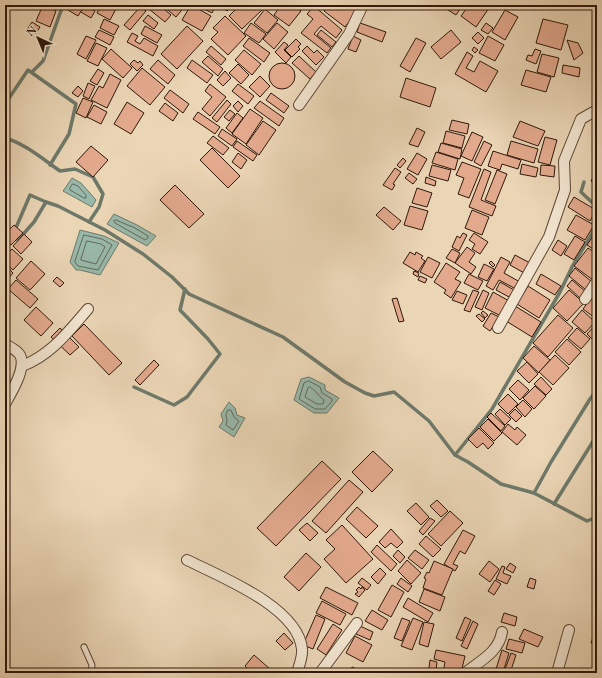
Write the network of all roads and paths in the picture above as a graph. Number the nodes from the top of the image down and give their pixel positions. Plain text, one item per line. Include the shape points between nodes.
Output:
1 (364, 5) edge
2 (299, 105) dead end
3 (597, 110) edge
4 (597, 281) edge
5 (585, 299) dead end
6 (88, 309) dead end
7 (498, 328) dead end
8 (5, 344) edge
9 (22, 366) junction
10 (5, 404) edge
11 (187, 560) dead end
12 (357, 623) dead end
13 (568, 630) dead end
14 (502, 632) dead end
15 (84, 647) dead end
16 (91, 673) edge
17 (297, 673) edge
18 (320, 673) edge
19 (466, 673) edge
20 (557, 673) edge

1 - 2 street via 349,34
3 - 7 street via 581,119 564,161 565,190 549,238
4 - 5 street
6 - 9 street via 50,351 35,362
8 - 9 street via 20,354
9 - 10 street
11 - 17 street via 248,591 289,620 303,650
12 - 18 street
13 - 20 street
14 - 19 street via 496,649
15 - 16 lane via 92,665

